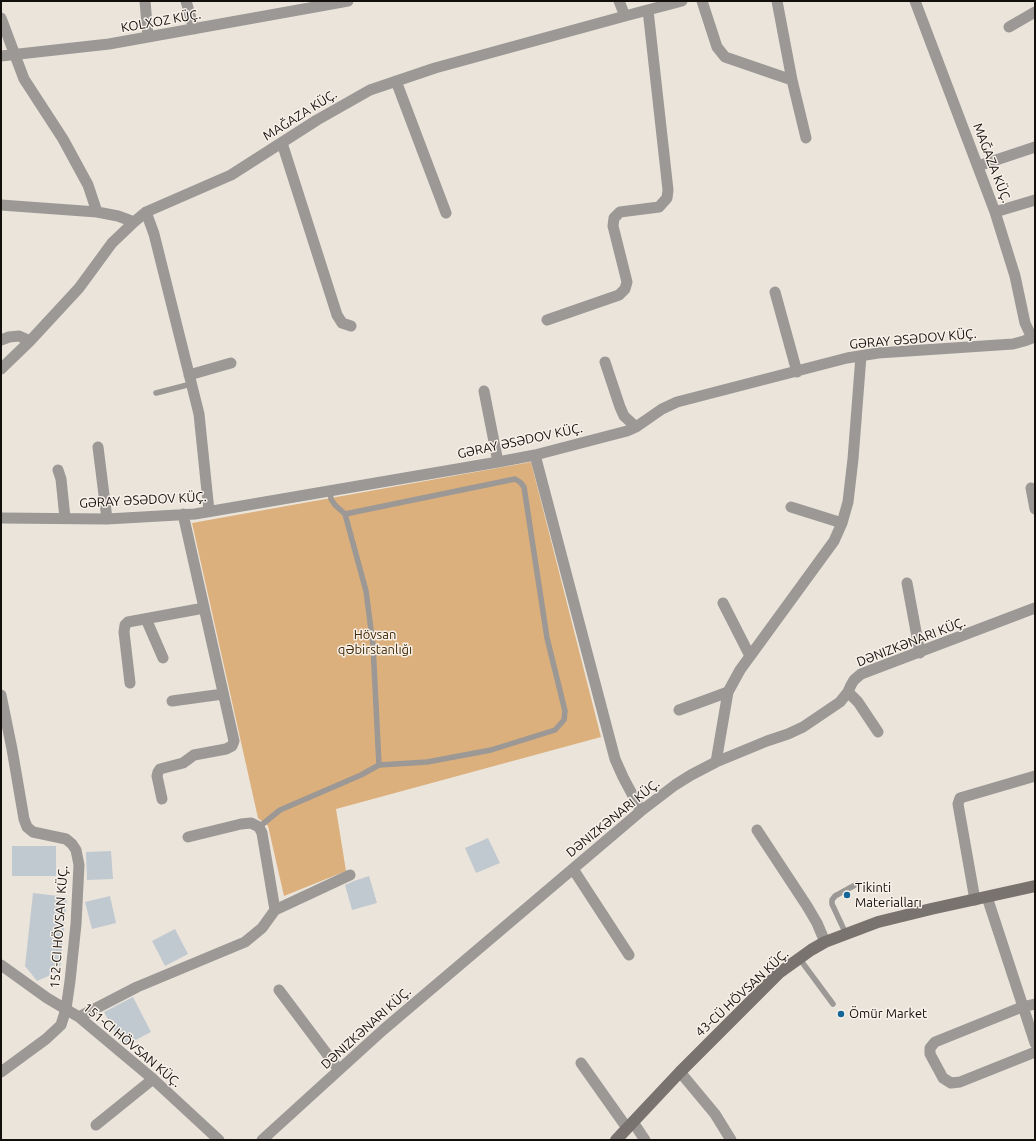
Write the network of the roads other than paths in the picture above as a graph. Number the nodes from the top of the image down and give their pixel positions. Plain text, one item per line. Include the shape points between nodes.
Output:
1 (144, 1) edge
2 (186, 1) edge
3 (348, 1) edge
4 (619, 1) edge
5 (682, 1) edge
6 (702, 1) edge
7 (777, 1) edge
8 (915, 1) edge
9 (648, 10) junction
10 (1035, 12) edge
11 (625, 16) junction
12 (1, 18) edge
13 (1009, 27) dead end
14 (194, 29) junction
15 (148, 37) junction
16 (14, 54) junction
17 (1, 56) edge
18 (792, 80) junction
19 (396, 81) junction
20 (806, 138) dead end
21 (282, 143) junction
22 (1035, 147) edge
23 (978, 166) junction
24 (1035, 200) edge
25 (1, 205) edge
26 (97, 212) junction
27 (146, 212) junction
28 (995, 212) junction
29 (446, 213) dead end
30 (134, 222) junction
31 (775, 292) dead end
32 (547, 320) dead end
33 (351, 326) dead end
34 (1034, 339) edge
35 (1, 340) edge
36 (30, 340) junction
37 (861, 356) junction
38 (605, 362) dead end
39 (231, 363) dead end
40 (1, 369) edge
41 (797, 372) junction
42 (190, 379) junction
43 (484, 391) dead end
44 (156, 394) dead end
45 (636, 427) junction
46 (98, 447) dead end
47 (535, 455) junction
48 (498, 462) junction
49 (58, 470) dead end
50 (1031, 488) dead end
51 (330, 490) junction
52 (791, 507) dead end
53 (1035, 509) edge
54 (209, 511) junction
55 (183, 514) junction
56 (345, 514) junction
57 (1, 518) edge
58 (65, 518) junction
59 (107, 519) junction
60 (842, 523) junction
61 (907, 583) dead end
62 (723, 603) dead end
63 (204, 608) junction
64 (1035, 608) edge
65 (146, 619) junction
66 (920, 653) junction
67 (750, 656) junction
68 (163, 658) dead end
69 (130, 683) dead end
70 (728, 692) junction
71 (848, 692) junction
72 (223, 694) junction
73 (1, 699) edge
74 (172, 701) dead end
75 (679, 710) dead end
76 (878, 732) dead end
77 (6, 750) edge
78 (716, 762) junction
79 (379, 766) junction
80 (1035, 776) edge
81 (162, 799) dead end
82 (641, 811) junction
83 (259, 827) junction
84 (757, 830) dead end
85 (188, 837) dead end
86 (573, 869) junction
87 (350, 875) dead end
88 (857, 884) dead end
89 (1035, 886) edge
90 (987, 897) junction
91 (975, 900) junction
92 (275, 910) junction
93 (846, 934) junction
94 (825, 942) junction
95 (629, 955) dead end
96 (799, 958) junction
97 (1, 966) edge
98 (279, 990) dead end
99 (832, 1004) dead end
100 (1035, 1004) edge
101 (1022, 1007) junction
102 (66, 1009) junction
103 (79, 1017) junction
104 (1035, 1044) edge
105 (1035, 1052) edge
106 (581, 1063) dead end
107 (338, 1070) junction
108 (1, 1072) edge
109 (680, 1072) junction
110 (153, 1079) junction
111 (96, 1125) dead end
112 (630, 1125) junction
113 (219, 1140) edge
114 (262, 1140) edge
115 (616, 1140) edge
116 (645, 1140) edge
117 (732, 1140) edge

1 - 15 street
2 - 14 street
3 - 14 street, KOLXOZ KÜÇ.
4 - 11 street
5 - 9 street, MAĞAZA KÜÇ.
6 - 18 street via 717,47 725,57
7 - 18 street
8 - 23 street, MAĞAZA KÜÇ.
9 - 11 street, MAĞAZA KÜÇ.
9 - 32 street via 667,198 660,207 620,212 614,218 613,226 627,282 625,290 619,295
10 - 13 street
11 - 19 street, MAĞAZA KÜÇ.
12 - 16 street
14 - 15 street, KOLXOZ KÜÇ.
15 - 16 street, KOLXOZ KÜÇ. via 109,44
16 - 17 street, KOLXOZ KÜÇ.
16 - 26 street via 24,79 63,139 88,185
18 - 20 street
19 - 21 street, MAĞAZA KÜÇ. via 370,90
19 - 29 street
21 - 27 street, MAĞAZA KÜÇ. via 231,175
21 - 33 street via 337,316 342,323
22 - 23 street
23 - 28 street, MAĞAZA KÜÇ.
24 - 28 street
25 - 26 street
26 - 30 street
27 - 30 street, MAĞAZA KÜÇ.
27 - 42 street via 154,234
28 - 34 street, MAĞAZA KÜÇ. via 1015,276 1025,323
30 - 36 street, MAĞAZA KÜÇ. via 112,243 79,288
31 - 41 street
34 - 37 street, GƏRAY ƏSƏDOV KÜÇ. via 1013,344
35 - 36 street via 19,336
36 - 40 street, MAĞAZA KÜÇ.
37 - 41 street, GƏRAY ƏSƏDOV KÜÇ.
37 - 60 street via 848,502
38 - 45 street via 624,416
39 - 42 street
41 - 45 street, GƏRAY ƏSƏDOV KÜÇ. via 677,402
42 - 44 lane
42 - 54 street via 199,414
43 - 48 street
45 - 47 street, GƏRAY ƏSƏDOV KÜÇ.
46 - 59 street
47 - 48 street, GƏRAY ƏSƏDOV KÜÇ.
47 - 82 street via 616,759
48 - 51 street, GƏRAY ƏSƏDOV KÜÇ.
49 - 58 street
50 - 53 street
51 - 54 street, GƏRAY ƏSƏDOV KÜÇ.
51 - 56 lane via 335,505
52 - 60 street
54 - 55 street, GƏRAY ƏSƏDOV KÜÇ.
55 - 59 street, GƏRAY ƏSƏDOV KÜÇ.
55 - 63 street
56 - 79 lane via 366,591 373,645
56 - 79 lane via 515,479 520,482 524,486 547,638 565,711 564,720 555,730 491,750 427,762
57 - 58 street, GƏRAY ƏSƏDOV KÜÇ.
58 - 59 street, GƏRAY ƏSƏDOV KÜÇ.
60 - 67 street via 834,541
61 - 66 street
62 - 67 street
63 - 65 street
63 - 72 street
64 - 66 street
65 - 68 street
65 - 69 street via 128,622 125,625
66 - 71 street via 862,674 854,680
67 - 70 street
70 - 75 street
70 - 78 street
71 - 76 street
71 - 78 street via 840,702 803,727
72 - 74 street
72 - 81 street via 234,741 232,746 194,756 183,763 160,769 157,776
73 - 77 street, 152-CI HÖVSAN KÜÇ.
77 - 102 street, 152-CI HÖVSAN KÜÇ. via 27,827 33,832 66,839 76,850 79,865 76,924
78 - 82 street via 675,785
79 - 83 lane via 280,810
80 - 91 street via 960,798 958,804
82 - 86 street
83 - 85 street via 251,823 241,824
83 - 92 street
84 - 94 street via 807,906
86 - 95 street
86 - 107 street
87 - 92 street
88 - 93 lane via 832,900
89 - 90 main road, 43-CÜ HÖVSAN KÜÇ.
90 - 91 main road, 43-CÜ HÖVSAN KÜÇ.
90 - 101 street
91 - 93 main road, 43-CÜ HÖVSAN KÜÇ. via 894,917
92 - 103 street via 262,928 245,942 137,987
93 - 94 main road, 43-CÜ HÖVSAN KÜÇ.
94 - 96 main road, 43-CÜ HÖVSAN KÜÇ.
96 - 99 lane
96 - 109 main road, 43-CÜ HÖVSAN KÜÇ. via 779,973
97 - 102 street, 151-CI HÖVSAN KÜÇ.
98 - 107 street
100 - 101 street
101 - 104 street
101 - 105 street via 935,1042 930,1048 930,1054 943,1078 950,1082 960,1082
102 - 103 street, 151-CI HÖVSAN KÜÇ.
102 - 108 street, 152-CI HÖVSAN KÜÇ. via 61,1025
103 - 110 street, 151-CI HÖVSAN KÜÇ.
106 - 112 street
107 - 114 street
109 - 112 main road, 43-CÜ HÖVSAN KÜÇ.
109 - 117 street via 715,1114
110 - 111 street
110 - 113 street, 151-CI HÖVSAN KÜÇ.
112 - 115 main road, 43-CÜ HÖVSAN KÜÇ.
112 - 116 street

